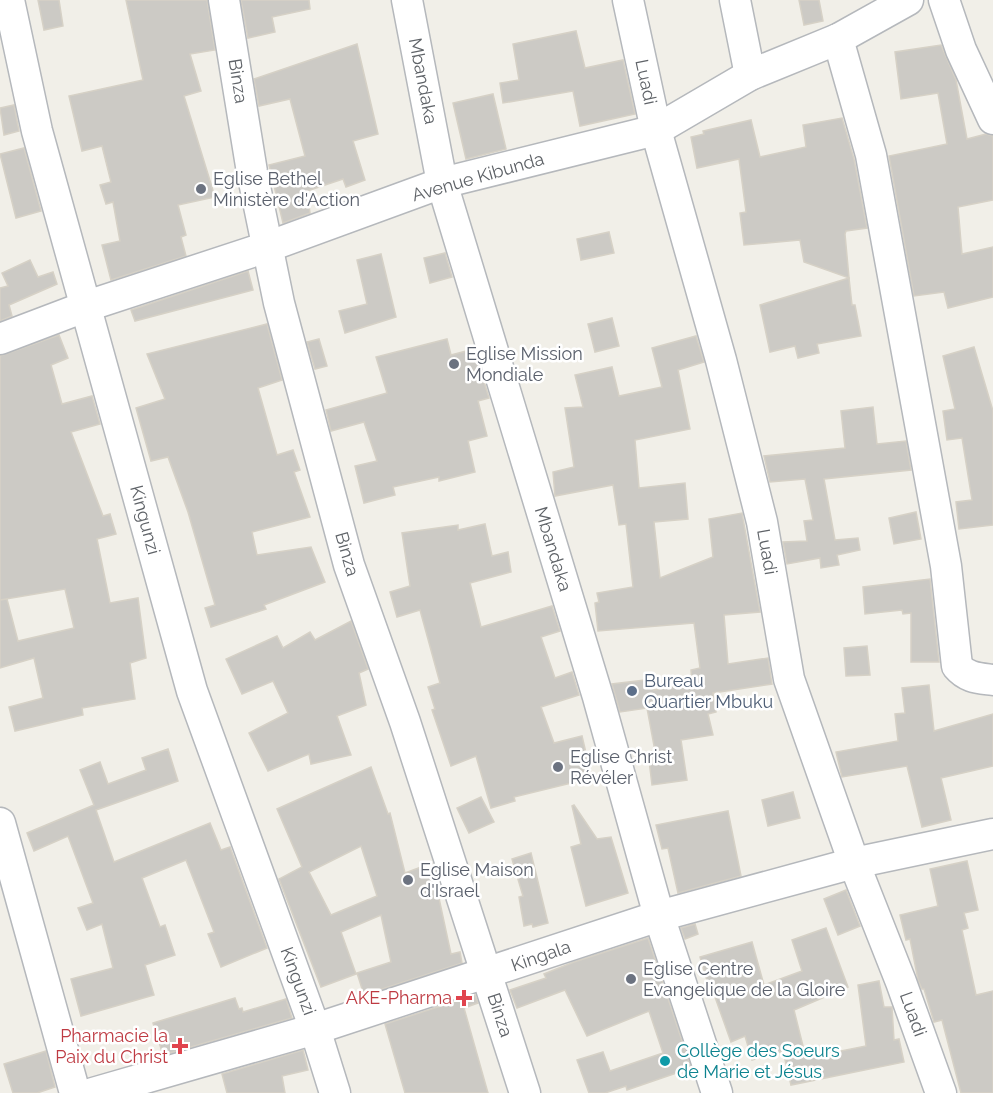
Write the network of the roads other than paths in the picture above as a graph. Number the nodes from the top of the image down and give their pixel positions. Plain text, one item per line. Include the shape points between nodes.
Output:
1 (9, 0) edge
2 (224, 0) edge
3 (407, 0) edge
4 (628, 0) edge
5 (735, 0) edge
6 (908, 0) edge
7 (944, 0) edge
8 (838, 39) junction
9 (750, 75) junction
10 (993, 119) edge
11 (656, 130) junction
12 (442, 183) junction
13 (267, 248) junction
14 (87, 306) junction
15 (0, 339) edge
16 (993, 680) edge
17 (0, 823) edge
18 (993, 834) edge
19 (854, 863) junction
20 (659, 916) junction
21 (487, 974) junction
22 (315, 1029) junction
23 (75, 1093) edge
24 (93, 1093) edge
25 (335, 1093) edge
26 (525, 1093) edge
27 (717, 1093) edge
28 (940, 1093) edge

1 - 14 street, Kingunzi via 38,131
2 - 13 street, Binza
3 - 12 street, Mbandaka
4 - 11 street, Luadi
5 - 9 street
6 - 8 street, Avenue Kibunda
7 - 10 street via 961,50
8 - 9 street, Avenue Kibunda
8 - 16 street via 873,165 946,566 957,666 963,674
9 - 11 street, Avenue Kibunda
11 - 12 street, Avenue Kibunda
11 - 19 street, Luadi via 762,522 789,679
12 - 13 street, Avenue Kibunda
12 - 20 street, Mbandaka via 598,697
13 - 14 street, Avenue Kibunda
13 - 21 street, Binza via 349,566 405,722
14 - 15 street, Avenue Kibunda
14 - 22 street, Kingunzi via 192,691
17 - 23 street
18 - 19 street, Kingala
19 - 20 street, Kingala
19 - 28 street, Luadi
20 - 21 street, Kingala
20 - 27 street, Mbandaka
21 - 22 street, Kingala
21 - 26 street, Binza
22 - 24 street, Kingala
22 - 25 street, Kingunzi

